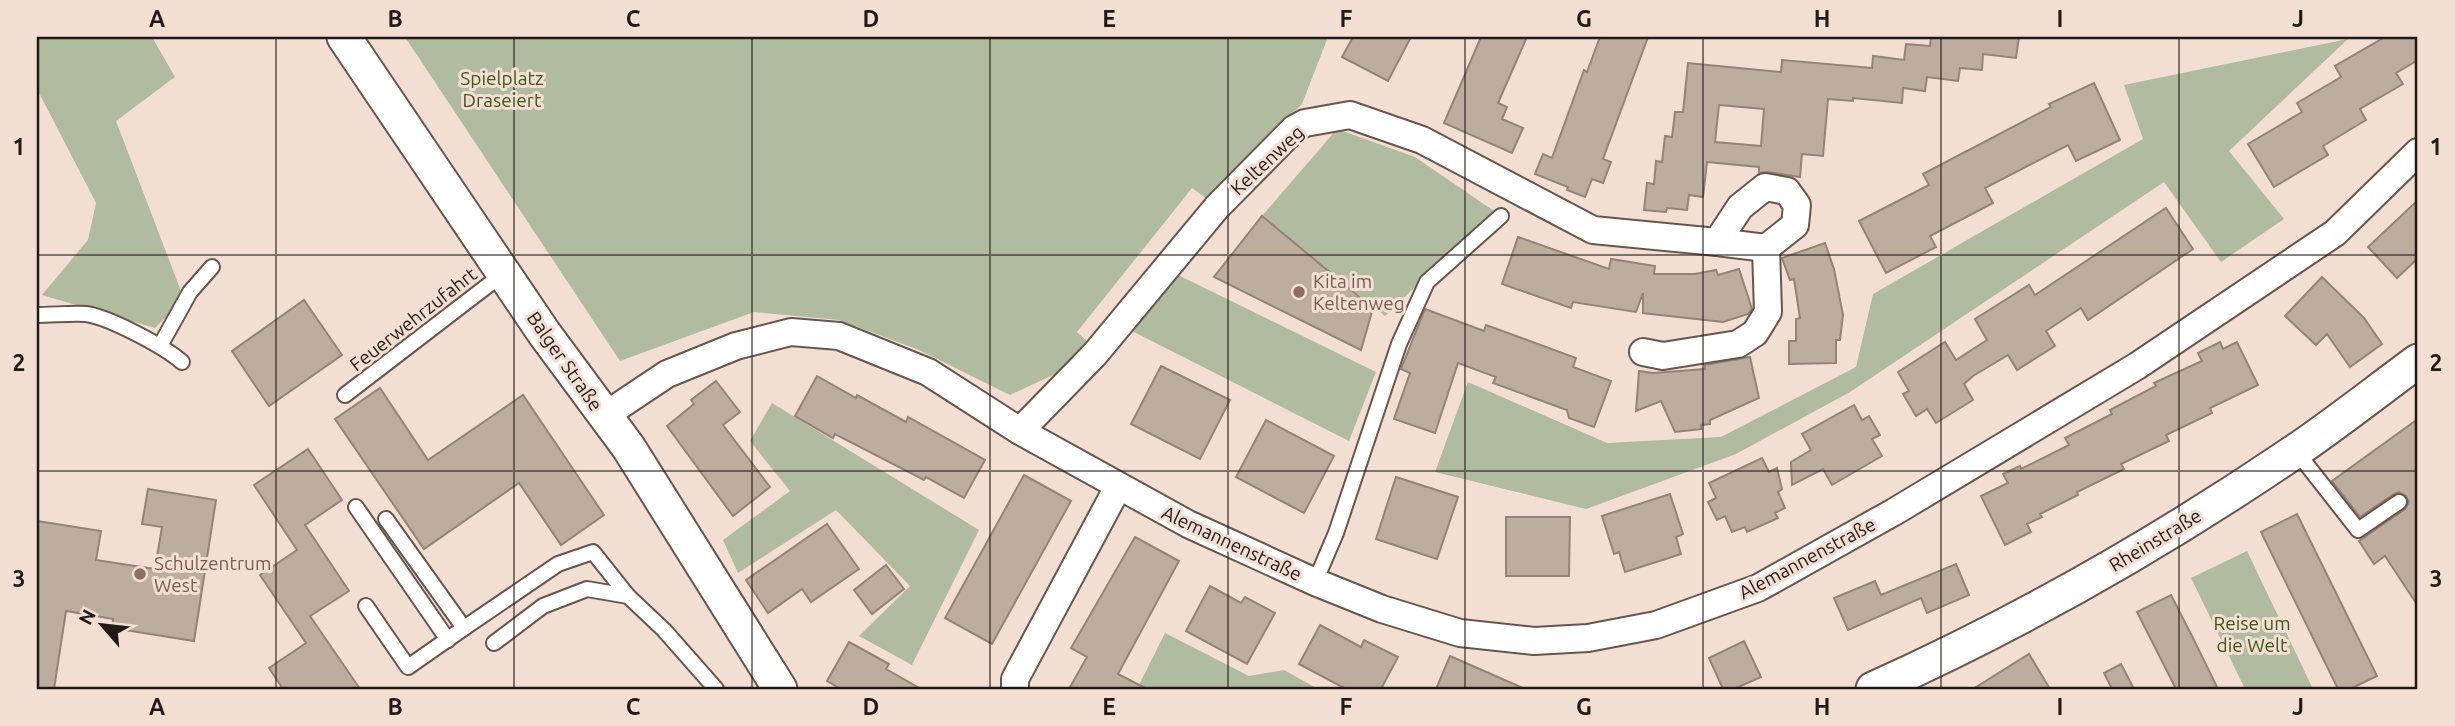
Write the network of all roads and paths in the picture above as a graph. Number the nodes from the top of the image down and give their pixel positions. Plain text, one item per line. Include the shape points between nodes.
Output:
1 (344, 37) edge
2 (2418, 152) edge
3 (1501, 216) dead end
4 (1717, 242) junction
5 (1766, 248) junction
6 (212, 267) dead end
7 (504, 272) junction
8 (37, 316) edge
9 (160, 346) junction
10 (1643, 352) dead end
11 (2418, 360) edge
12 (182, 362) dead end
13 (345, 395) dead end
14 (604, 416) junction
15 (1020, 431) junction
16 (2296, 451) junction
17 (1118, 487) junction
18 (2399, 502) dead end
19 (356, 507) dead end
20 (386, 519) dead end
21 (1315, 582) junction
22 (628, 596) junction
23 (366, 606) dead end
24 (464, 628) junction
25 (448, 640) junction
26 (494, 643) dead end
27 (716, 689) edge
28 (780, 689) edge
29 (1015, 689) edge
30 (1873, 689) edge

1 - 7 street, Balger Straße
2 - 21 street, Alemannenstraße via 2335,233 2137,366 1758,588 1656,625 1588,638 1534,641 1460,633
3 - 21 lane via 1427,282 1399,344
4 - 5 street, Keltenweg
4 - 5 street via 1740,207 1765,187 1787,191 1797,205 1795,225
4 - 15 street, Keltenweg via 1593,230 1423,140 1350,115 1305,123 1217,207 1095,354
5 - 10 street via 1768,312 1755,333 1738,344 1663,356
6 - 9 lane via 190,292
7 - 13 lane, Feuerwehrzufahrt
7 - 14 street, Balger Straße
8 - 9 lane via 87,314
9 - 12 lane
11 - 16 street, Rheinstraße
14 - 15 street, Alemannenstraße via 667,374 736,346 791,332 839,336 928,372
14 - 28 street, Balger Straße via 629,448
15 - 17 street, Alemannenstraße
16 - 18 lane via 2358,530
16 - 30 street, Rheinstraße via 2035,611
17 - 21 street, Alemannenstraße
17 - 29 street via 1015,679
19 - 25 lane
20 - 24 lane
22 - 24 lane via 593,552 558,564
22 - 26 lane via 587,589 543,606
22 - 27 lane
23 - 25 lane via 408,667
24 - 25 lane

